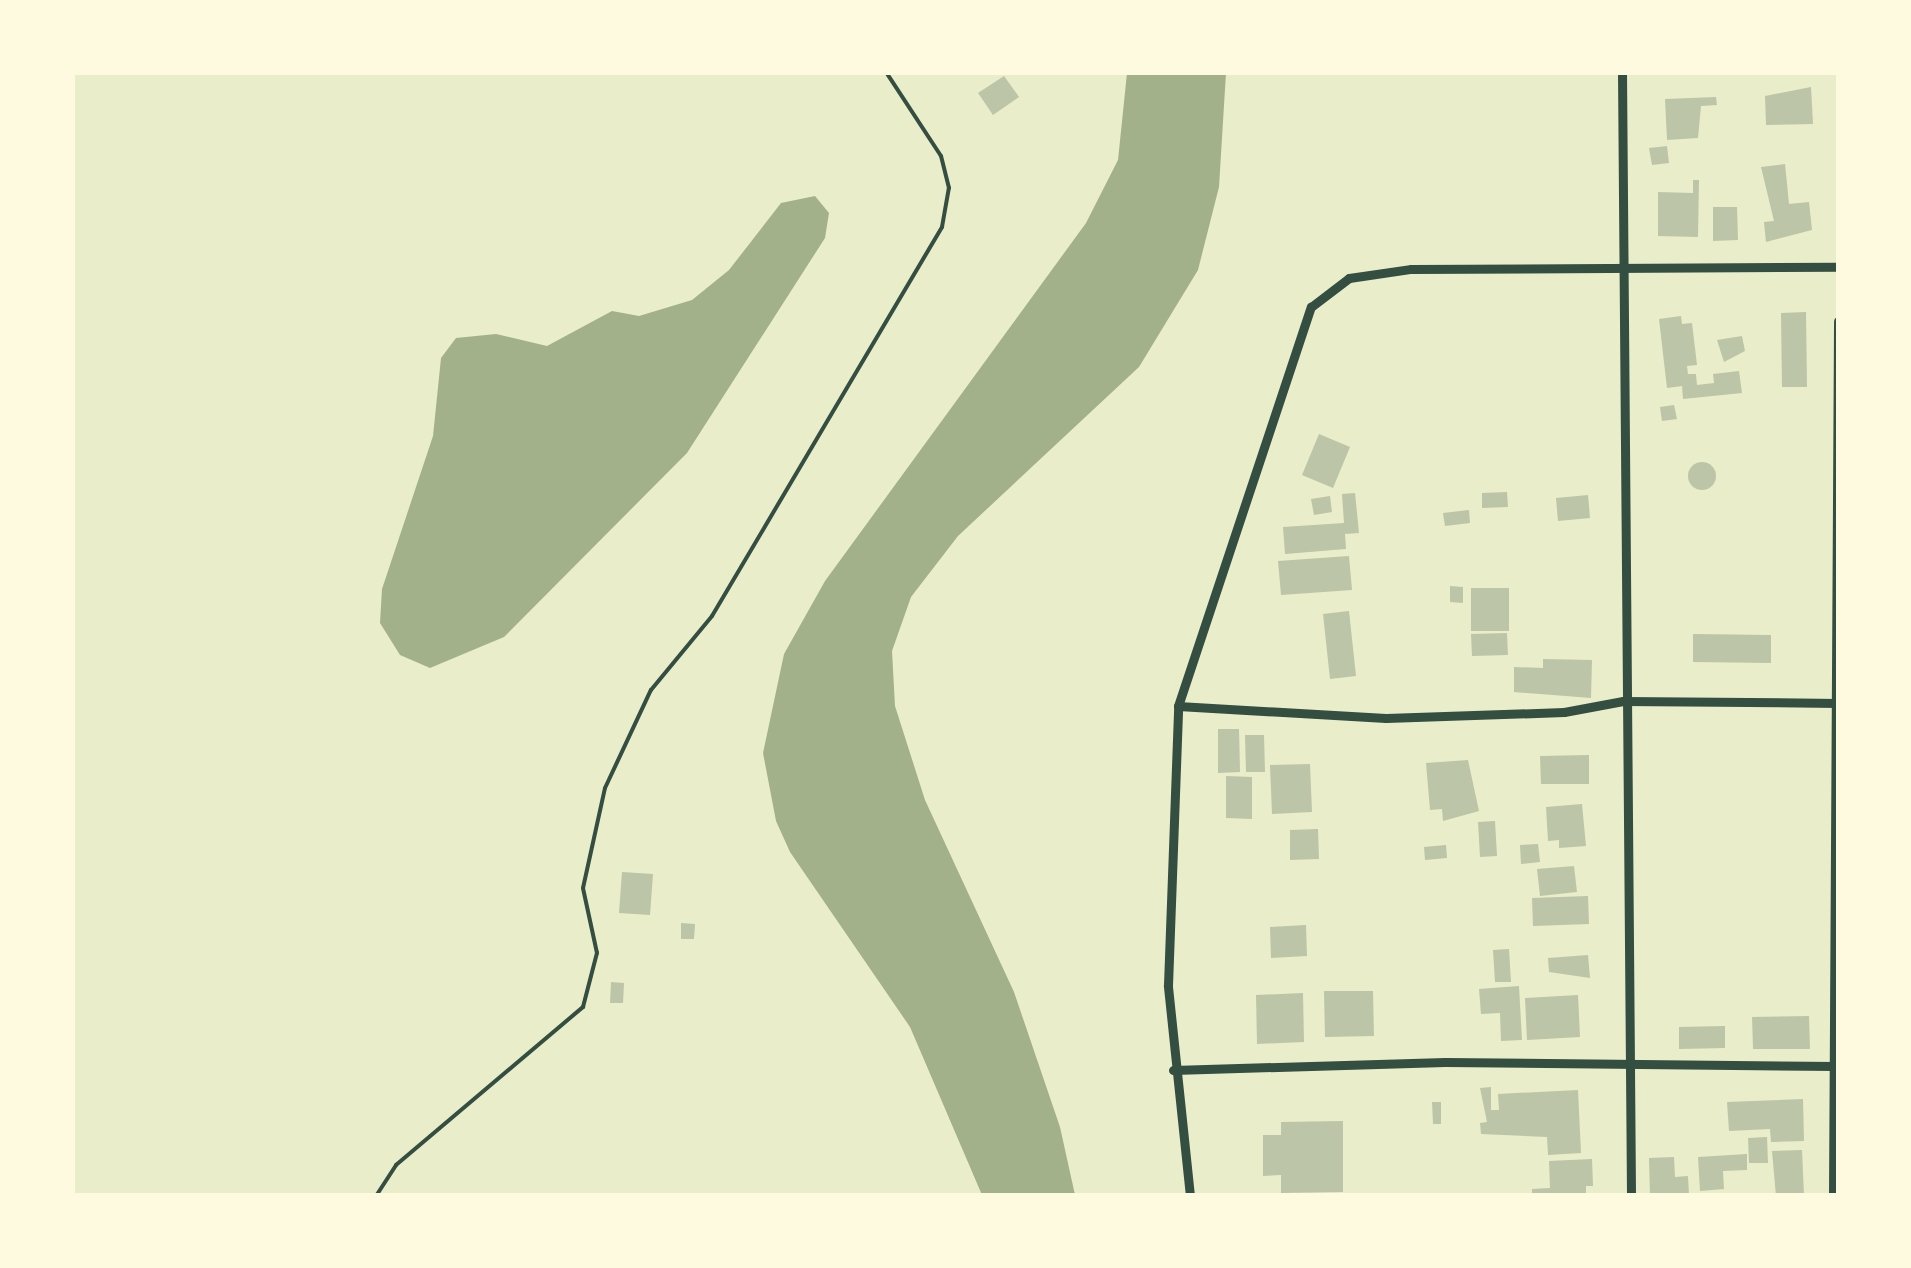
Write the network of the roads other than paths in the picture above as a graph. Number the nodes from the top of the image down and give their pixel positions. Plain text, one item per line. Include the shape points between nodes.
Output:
1 (886, 72) edge
2 (1622, 72) edge
3 (1838, 267) edge
4 (1620, 270) junction
5 (1838, 321) edge
6 (1623, 701) junction
7 (1837, 703) edge
8 (1178, 706) junction
9 (1628, 1066) junction
10 (1836, 1066) edge
11 (1174, 1070) junction
12 (376, 1196) edge
13 (1190, 1196) edge
14 (1630, 1196) edge
15 (1833, 1196) edge

1 - 12 lane via 941,156 949,188 942,227 712,616 651,690 604,788 583,888 596,952 583,1007 396,1165
2 - 4 street
3 - 4 street
4 - 6 street
4 - 8 street via 1468,267 1349,278 1311,307
5 - 7 street
6 - 7 street
6 - 8 street via 1564,712 1436,718 1240,714
6 - 9 street
7 - 10 street
8 - 11 street via 1168,896
9 - 10 street
9 - 11 street via 1446,1062
9 - 14 street
10 - 15 street
11 - 13 street

